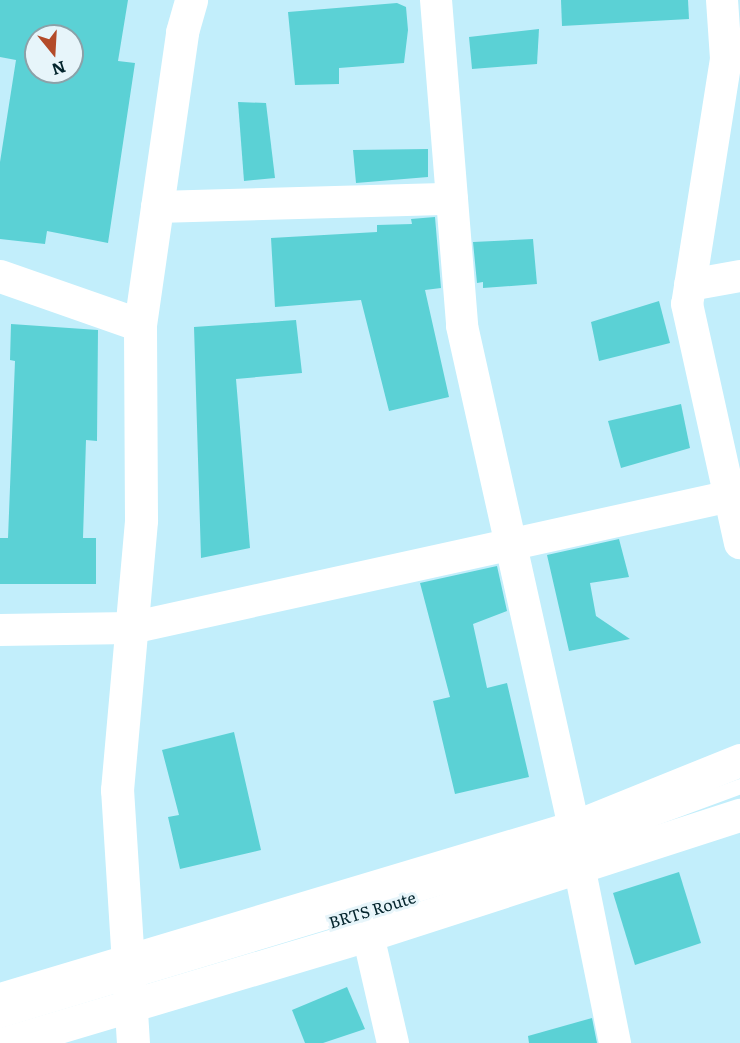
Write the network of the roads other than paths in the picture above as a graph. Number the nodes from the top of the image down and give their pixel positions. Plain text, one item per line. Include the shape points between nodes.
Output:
1 (191, 0) edge
2 (436, 0) edge
3 (722, 0) edge
4 (452, 199) junction
5 (157, 207) junction
6 (0, 276) edge
7 (740, 276) edge
8 (690, 285) junction
9 (140, 325) junction
10 (734, 495) edge
11 (740, 543) edge
12 (510, 544) junction
13 (131, 628) junction
14 (0, 630) edge
15 (740, 760) edge
16 (740, 786) edge
17 (740, 815) edge
18 (574, 827) junction
19 (579, 867) junction
20 (369, 935) junction
21 (131, 983) junction
22 (0, 999) edge
23 (0, 1020) edge
24 (5, 1043) edge
25 (134, 1043) edge
26 (393, 1043) edge
27 (615, 1043) edge

1 - 5 main road via 182,32
2 - 4 street
3 - 8 street via 726,59
4 - 5 street
4 - 12 street via 462,326
5 - 9 main road
6 - 9 main road
7 - 8 street
8 - 10 street via 687,304
9 - 13 main road via 141,520
10 - 11 street
10 - 12 street
12 - 13 street
12 - 18 street
13 - 14 street
13 - 21 main road via 117,790
15 - 18 main road
16 - 21 lane, BRTS Route via 586,843
17 - 19 main road
18 - 21 main road
19 - 20 main road
19 - 27 street
20 - 21 main road
20 - 26 street
21 - 22 main road
21 - 23 lane, BRTS Route
21 - 24 main road
21 - 25 main road

